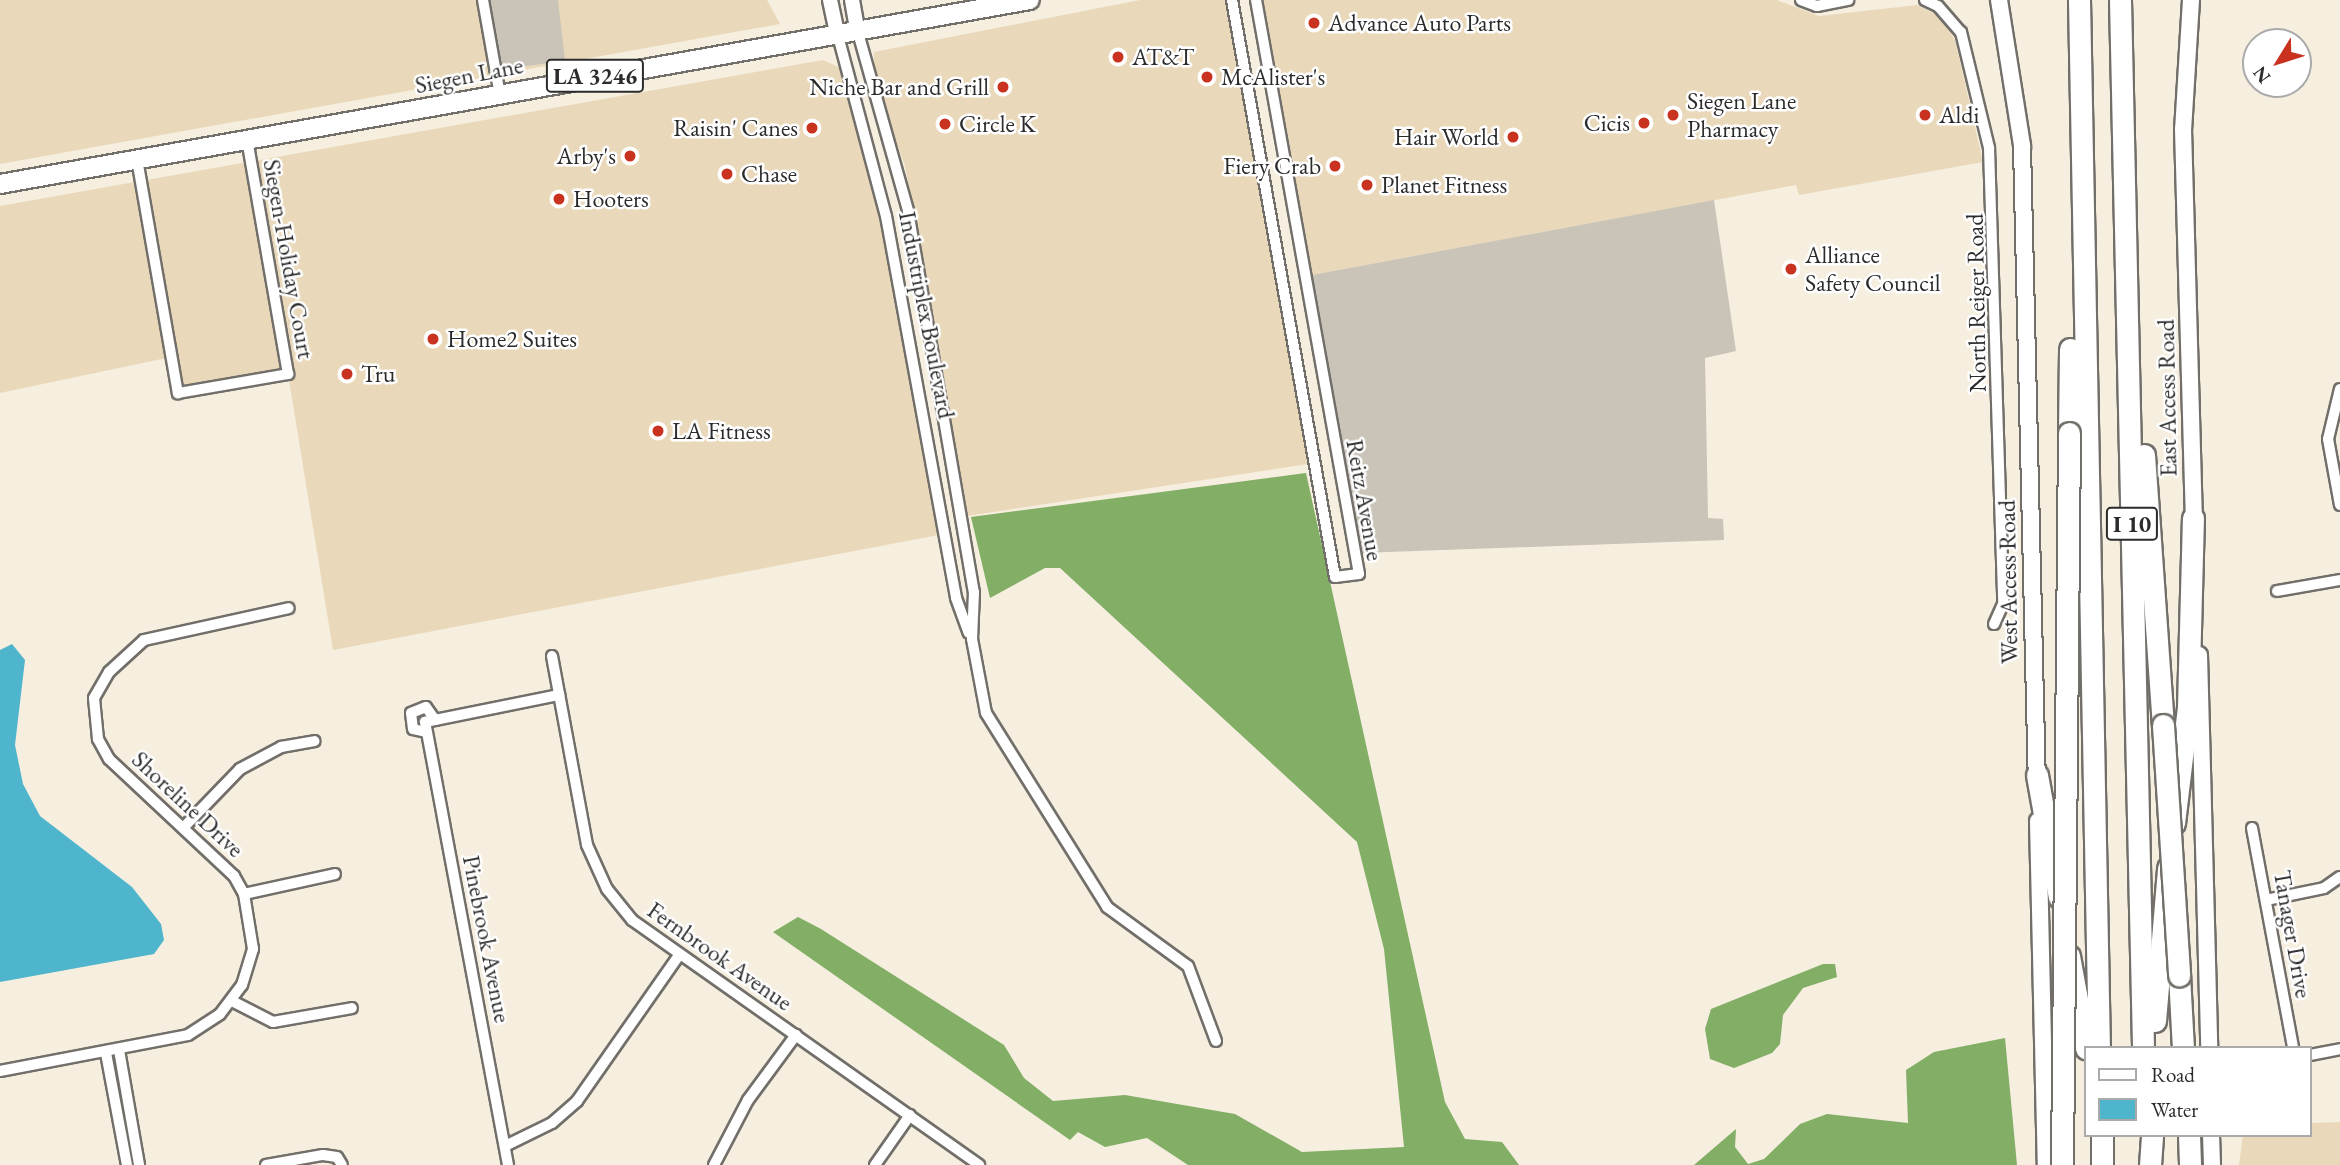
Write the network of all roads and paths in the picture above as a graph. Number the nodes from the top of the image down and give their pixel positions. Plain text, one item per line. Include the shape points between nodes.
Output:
1 (483, 0) edge
2 (830, 0) edge
3 (852, 0) edge
4 (1029, 0) edge
5 (1232, 0) edge
6 (1256, 0) edge
7 (1801, 0) edge
8 (1848, 0) edge
9 (1925, 0) edge
10 (1999, 0) edge
11 (2079, 0) edge
12 (2120, 0) edge
13 (2192, 0) edge
14 (857, 29) junction
15 (836, 32) junction
16 (2081, 74) junction
17 (500, 95) junction
18 (247, 139) junction
19 (137, 159) junction
20 (0, 184) edge
21 (2126, 239) junction
22 (2340, 389) edge
23 (2340, 505) edge
24 (2193, 518) junction
25 (2340, 580) edge
26 (2277, 591) dead end
27 (289, 608) dead end
28 (1994, 624) dead end
29 (972, 639) junction
30 (552, 656) dead end
31 (559, 695) junction
32 (314, 741) dead end
33 (2037, 775) junction
34 (184, 827) junction
35 (2252, 828) dead end
36 (335, 874) dead end
37 (2340, 877) edge
38 (244, 894) junction
39 (2266, 900) junction
40 (678, 957) junction
41 (232, 1001) junction
42 (352, 1008) dead end
43 (796, 1035) junction
44 (1216, 1041) dead end
45 (2086, 1046) edge
46 (2099, 1046) edge
47 (2143, 1046) edge
48 (2155, 1046) edge
49 (2183, 1046) edge
50 (2209, 1046) edge
51 (2293, 1046) edge
52 (2340, 1049) edge
53 (119, 1051) junction
54 (106, 1053) junction
55 (2312, 1055) edge
56 (0, 1071) edge
57 (910, 1115) junction
58 (2102, 1137) edge
59 (2144, 1137) edge
60 (2151, 1137) edge
61 (2189, 1137) edge
62 (2211, 1137) edge
63 (505, 1146) junction
64 (340, 1161) edge
65 (2212, 1163) edge
66 (127, 1165) edge
67 (139, 1165) edge
68 (266, 1165) edge
69 (508, 1165) edge
70 (714, 1165) edge
71 (875, 1165) edge
72 (979, 1165) edge
73 (2046, 1165) edge
74 (2062, 1165) edge
75 (2102, 1165) edge
76 (2147, 1165) edge
77 (2190, 1165) edge

1 - 17 street
2 - 15 street, Industriplex Boulevard
3 - 14 street, Industriplex Boulevard
4 - 14 main road, Siegen Lane / LA 3246
5 - 6 street, Reitz Avenue via 1335,577 1359,574
7 - 8 street via 1817,6
9 - 28 street, North Reiger Road via 1938,6 1961,32 1989,148 2003,604
10 - 33 main road, West Access Road via 2022,146
11 - 16 highway, I 10
12 - 21 highway, I 10
13 - 24 main road, East Access Road via 2183,129
14 - 15 main road, Siegen Lane / LA 3246
14 - 29 street, Industriplex Boulevard via 908,211 974,592
15 - 17 main road, Siegen Lane / LA 3246
15 - 29 street, Industriplex Boulevard via 886,216 956,598
16 - 46 highway, I 10
16 - 74 highway, bridge via 2071,168
17 - 18 main road, Siegen Lane / LA 3246
18 - 19 main road, Siegen Lane / LA 3246
18 - 19 street, Siegen-Holiday Court via 288,374 178,393
19 - 20 main road, Siegen Lane / LA 3246
21 - 47 highway, I 10
21 - 49 highway, bridge
22 - 23 street via 2329,439
24 - 48 highway via 2188,706 2161,915
24 - 50 main road, East Access Road
25 - 26 street
27 - 34 street, Shoreline Drive via 160,633 132,648 100,685 93,717 109,759
29 - 44 street, Industriplex Boulevard via 986,713 1019,774 1107,907 1188,966
30 - 31 street, Fernbrook Avenue
31 - 40 street, Fernbrook Avenue via 587,845 607,889 632,920
31 - 63 street, Pinebrook Avenue via 429,725
32 - 34 street via 281,747 240,769
33 - 45 highway
33 - 73 main road, West Access Road
34 - 38 street, Shoreline Drive
35 - 39 street, Tanager Drive
36 - 38 street
37 - 39 street via 2324,888
38 - 41 street, Shoreline Drive via 253,949
39 - 51 street, Tanager Drive
40 - 43 street, Fernbrook Avenue
40 - 63 street via 578,1101 552,1123
41 - 42 street via 273,1021
41 - 53 street via 188,1035
43 - 57 street, Fernbrook Avenue
43 - 70 street via 736,1119
52 - 55 street
53 - 54 street
53 - 67 street
54 - 56 street
54 - 66 street
57 - 71 street
57 - 72 street, Fernbrook Avenue
58 - 75 highway
59 - 76 highway
60 - 76 highway
61 - 77 highway
62 - 65 main road
63 - 69 street, Pinebrook Avenue
64 - 68 street

